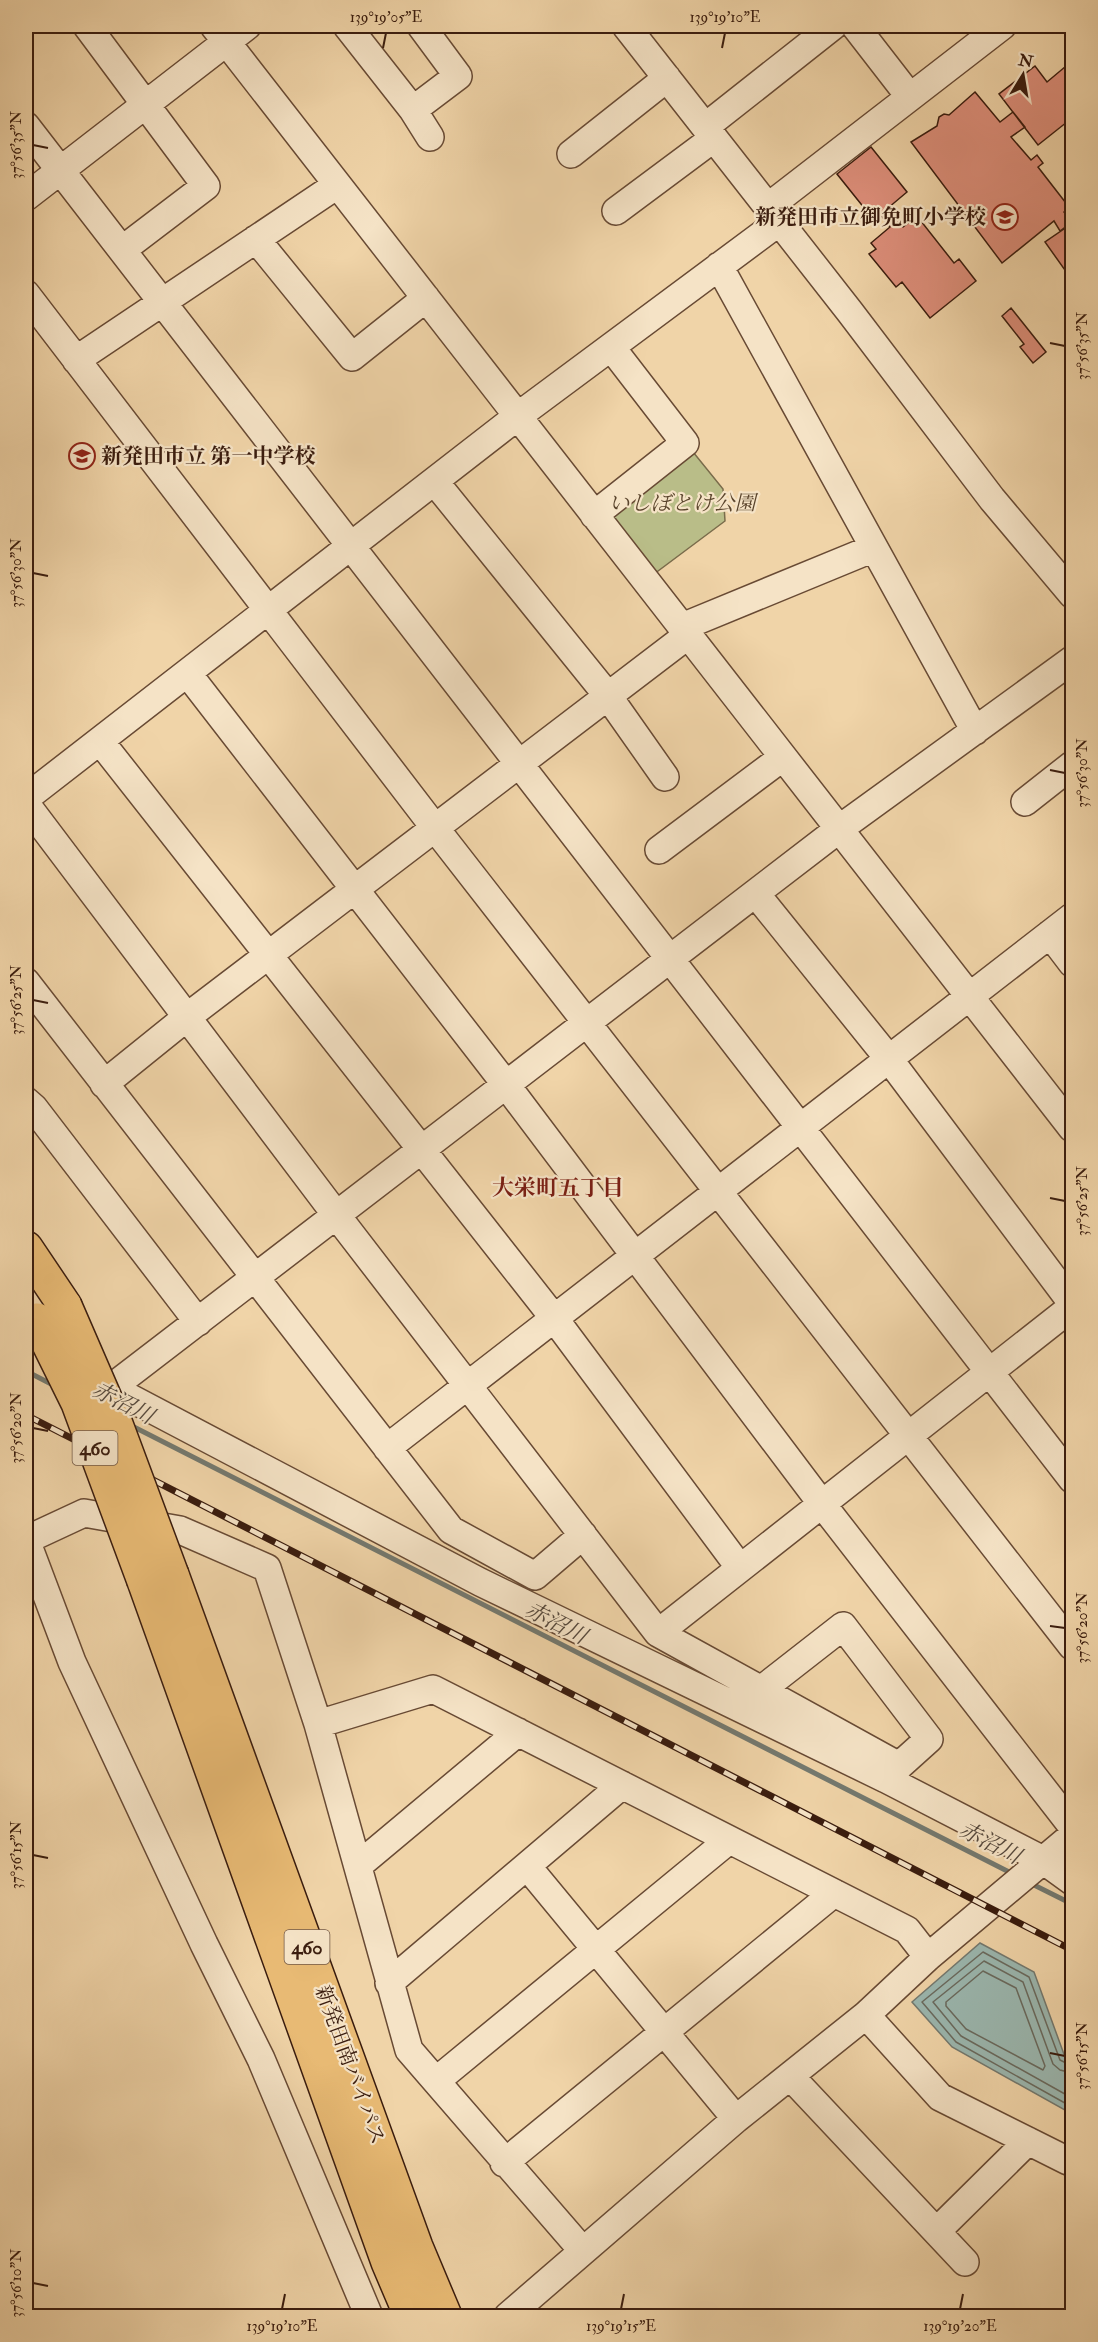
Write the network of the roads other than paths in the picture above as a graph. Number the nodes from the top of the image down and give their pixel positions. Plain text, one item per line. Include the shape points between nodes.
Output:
1 (87, 26) edge
2 (347, 26) edge
3 (421, 26) edge
4 (626, 26) edge
5 (833, 26) edge
6 (855, 26) edge
7 (997, 27) edge
8 (229, 31) edge
9 (667, 78) junction
10 (910, 97) junction
11 (146, 104) junction
12 (413, 110) junction
13 (26, 126) edge
14 (710, 133) junction
15 (430, 137) dead end
16 (571, 154) dead end
17 (60, 170) junction
18 (337, 185) junction
19 (26, 197) edge
20 (616, 211) dead end
21 (773, 214) junction
22 (256, 239) junction
23 (122, 250) junction
24 (719, 266) junction
25 (26, 294) edge
26 (426, 298) junction
27 (162, 302) junction
28 (611, 347) junction
29 (76, 360) junction
30 (518, 416) junction
31 (435, 482) junction
32 (594, 515) junction
33 (352, 548) junction
34 (874, 548) junction
35 (1072, 594) edge
36 (271, 610) junction
37 (685, 631) junction
38 (1072, 660) edge
39 (188, 674) junction
40 (608, 696) junction
41 (975, 731) junction
42 (100, 741) junction
43 (783, 757) junction
44 (519, 764) junction
45 (1072, 765) edge
46 (665, 777) dead end
47 (26, 798) edge
48 (1025, 802) dead end
49 (26, 804) edge
50 (435, 828) junction
51 (839, 829) junction
52 (658, 850) dead end
53 (354, 890) junction
54 (756, 894) junction
55 (1072, 917) edge
56 (1050, 934) junction
57 (269, 954) junction
58 (671, 960) junction
59 (1072, 963) edge
60 (26, 982) edge
61 (970, 997) junction
62 (187, 1017) junction
63 (588, 1024) junction
64 (889, 1059) junction
65 (104, 1084) junction
66 (507, 1086) junction
67 (26, 1101) edge
68 (800, 1128) junction
69 (1072, 1128) edge
70 (421, 1151) junction
71 (719, 1191) junction
72 (337, 1216) junction
73 (26, 1248) edge
74 (635, 1255) junction
75 (254, 1279) junction
76 (1072, 1303) edge
77 (1072, 1307) edge
78 (38, 1317) edge
79 (554, 1318) junction
80 (198, 1322) junction
81 (990, 1372) junction
82 (467, 1385) junction
83 (111, 1388) junction
84 (909, 1435) junction
85 (387, 1448) junction
86 (1072, 1479) edge
87 (822, 1504) junction
88 (583, 1535) junction
89 (740, 1568) junction
90 (158, 1578) junction
91 (658, 1633) junction
92 (1072, 1646) edge
93 (761, 1690) junction
94 (318, 1724) junction
95 (518, 1732) junction
96 (893, 1772) junction
97 (622, 1785) junction
98 (1072, 1826) edge
99 (1072, 1836) edge
100 (729, 1840) junction
101 (1042, 1860) junction
102 (359, 1865) junction
103 (527, 1866) junction
104 (1072, 1881) edge
105 (834, 1893) junction
106 (596, 1949) junction
107 (928, 1957) junction
108 (388, 1983) junction
109 (866, 2015) junction
110 (664, 2032) junction
111 (790, 2076) junction
112 (436, 2081) junction
113 (736, 2119) junction
114 (1028, 2141) junction
115 (1068, 2161) dead end
116 (504, 2163) junction
117 (937, 2231) junction
118 (583, 2251) junction
119 (965, 2262) dead end
120 (369, 2316) edge
121 (411, 2316) edge
122 (445, 2316) edge
123 (508, 2316) edge

1 - 11 street
2 - 12 street
3 - 12 street via 458,76
4 - 9 street
5 - 14 street
6 - 10 street
7 - 10 street
8 - 11 street
8 - 18 street
9 - 14 street
9 - 16 street
10 - 21 street
11 - 17 street
11 - 23 street via 206,186
12 - 15 street
13 - 17 street
14 - 20 street
14 - 21 street
17 - 19 street
17 - 23 street
18 - 22 street
18 - 26 street
21 - 24 street
21 - 35 street via 992,499
22 - 26 street via 352,357
22 - 27 street
23 - 27 street
24 - 28 street
24 - 34 street
25 - 29 street
26 - 30 street
27 - 29 street
27 - 33 street
28 - 30 street
28 - 32 street via 686,443
29 - 36 street
30 - 31 street
30 - 32 street
31 - 33 street
31 - 40 street
32 - 37 street
33 - 36 street
33 - 44 street
34 - 37 street
34 - 41 street
36 - 39 street
36 - 50 street
37 - 40 street
37 - 43 street
38 - 41 street
39 - 42 street
39 - 53 street
40 - 44 street
40 - 46 street
41 - 51 street
42 - 47 street
42 - 57 street
43 - 51 street
43 - 52 street
44 - 50 street
44 - 58 street
45 - 48 street
49 - 62 street
50 - 53 street
50 - 63 street
51 - 54 street
51 - 61 street
53 - 57 street
53 - 66 street
54 - 58 street
54 - 64 street
55 - 56 street
56 - 59 street
56 - 61 street
57 - 62 street
57 - 70 street
58 - 63 street
58 - 68 street
60 - 65 street
61 - 64 street
61 - 69 street
62 - 65 street
62 - 72 street
63 - 66 street
63 - 71 street
64 - 68 street
64 - 76 street
65 - 75 street
66 - 70 street
66 - 74 street
67 - 80 street
68 - 71 street
68 - 81 street
70 - 72 street
70 - 79 street
71 - 74 street
71 - 84 street
72 - 75 street
72 - 82 street
73 - 78 highway, 460
74 - 79 street
74 - 87 street
75 - 80 street
75 - 85 street
77 - 81 street
78 - 83 street
78 - 90 highway, 460, bridge via 114,1419
79 - 82 street
79 - 89 street
80 - 83 street
81 - 84 street
81 - 86 street
82 - 85 street
82 - 88 street
83 - 96 street via 480,1582
84 - 87 street
84 - 92 street
85 - 88 street via 451,1530 535,1576
87 - 89 street
87 - 98 street
88 - 91 street
89 - 91 street
90 - 121 highway, 新発田南バイパス / 460 via 388,2262
90 - 122 highway, 新発田南バイパス / 460
91 - 93 street
93 - 96 street
93 - 96 street via 843,1626 928,1739
94 - 95 street via 433,1689
94 - 102 street
94 - 120 street via 267,1568 180,1530 84,1513 26,1540 72,1662 261,2059
95 - 97 street
95 - 102 street
96 - 101 street
97 - 100 street
97 - 103 street
99 - 101 street
100 - 105 street
100 - 106 street
101 - 104 street
101 - 107 street
102 - 108 street
103 - 106 street
103 - 108 street
105 - 107 street via 907,1930
105 - 110 street
106 - 110 street
106 - 112 street
107 - 109 street
108 - 112 street via 408,2050
109 - 111 street
109 - 114 street via 940,2097
110 - 113 street
110 - 116 street
111 - 113 street
111 - 117 street
112 - 116 street
113 - 118 street
114 - 115 street
114 - 117 street
116 - 118 street
117 - 119 street
118 - 123 street

